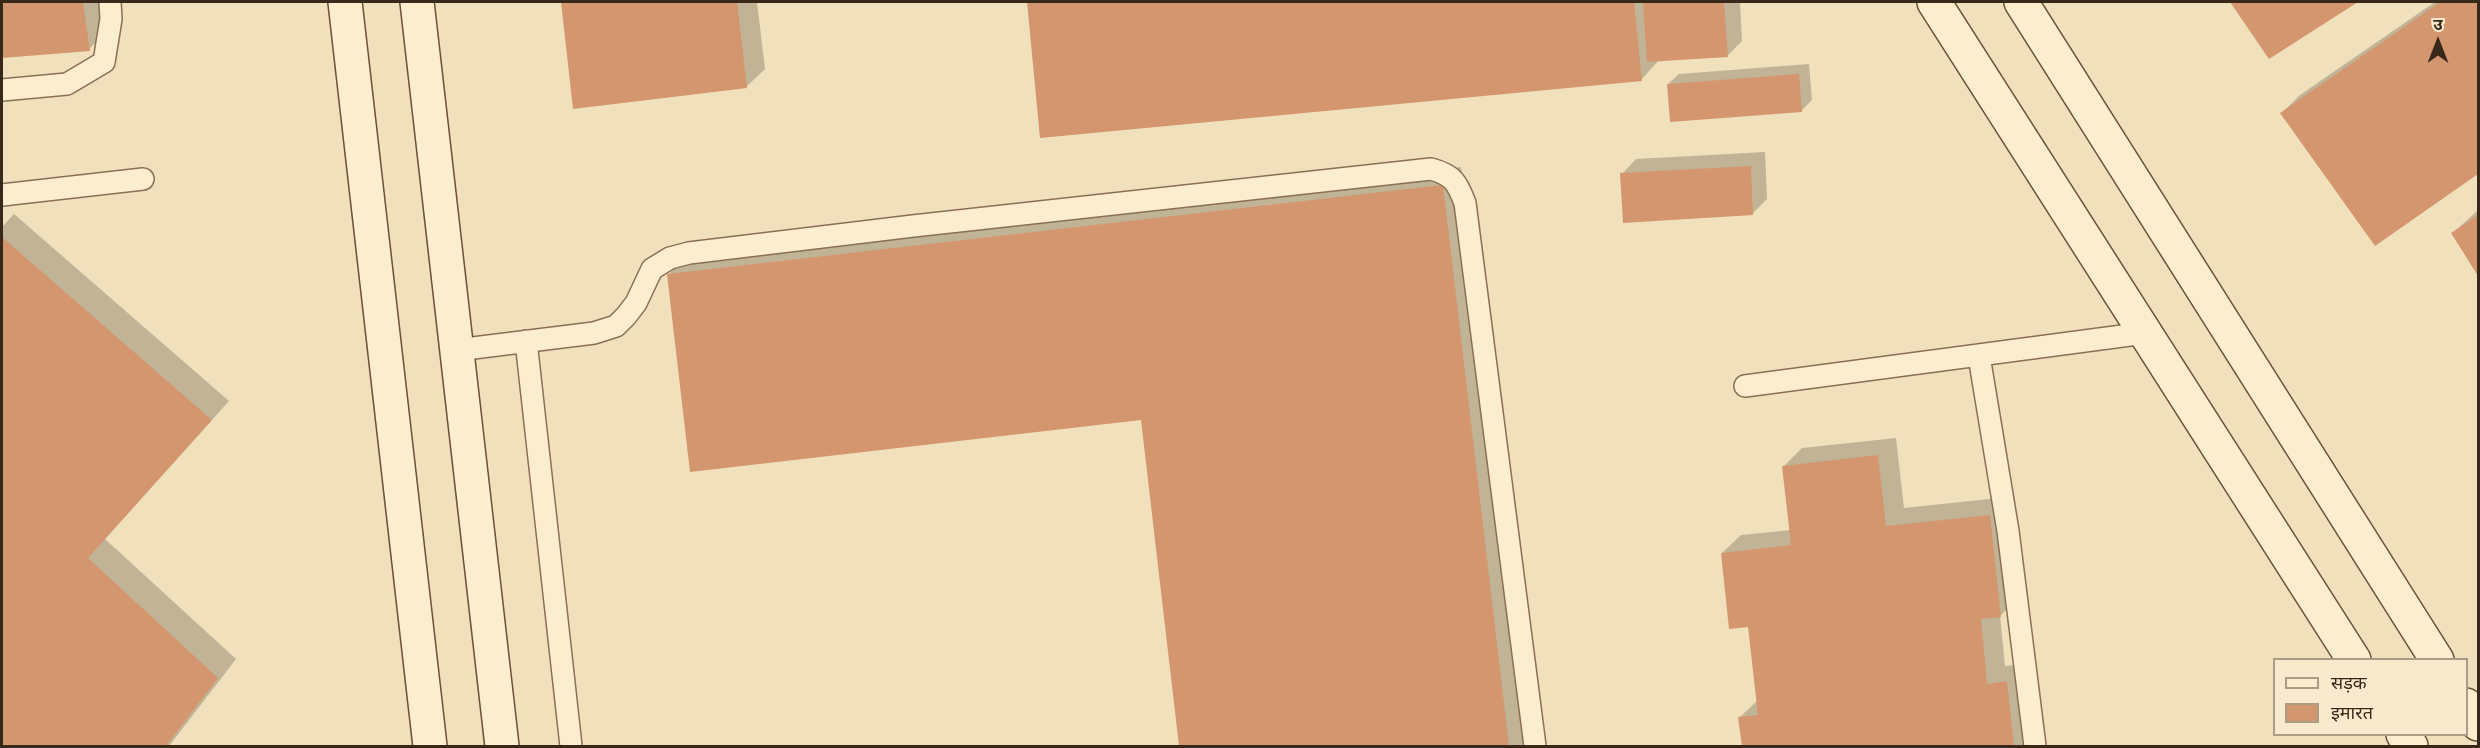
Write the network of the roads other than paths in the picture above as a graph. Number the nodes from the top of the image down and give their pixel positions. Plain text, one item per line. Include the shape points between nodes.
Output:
1 (110, 2) edge
2 (345, 2) edge
3 (417, 2) edge
4 (1934, 2) edge
5 (2021, 2) edge
6 (2, 90) edge
7 (143, 179) dead end
8 (2, 195) edge
9 (2145, 333) junction
10 (526, 341) junction
11 (457, 350) junction
12 (1979, 356) junction
13 (1745, 386) dead end
14 (2354, 658) edge
15 (2436, 658) edge
16 (2468, 708) edge
17 (2478, 724) edge
18 (430, 747) edge
19 (502, 747) edge
20 (571, 747) edge
21 (1535, 747) edge
22 (2035, 747) edge

1 - 6 lane via 104,62 67,84
2 - 18 street
3 - 11 street
4 - 9 street
5 - 15 street
7 - 8 lane
9 - 12 lane
9 - 14 street
10 - 11 lane
10 - 20 lane
10 - 21 lane via 594,333 616,326 636,303 652,269 670,258 689,254 1419,170 1447,173 1458,185 1465,203
11 - 19 street
12 - 13 lane
12 - 22 lane via 2008,531
16 - 17 street

